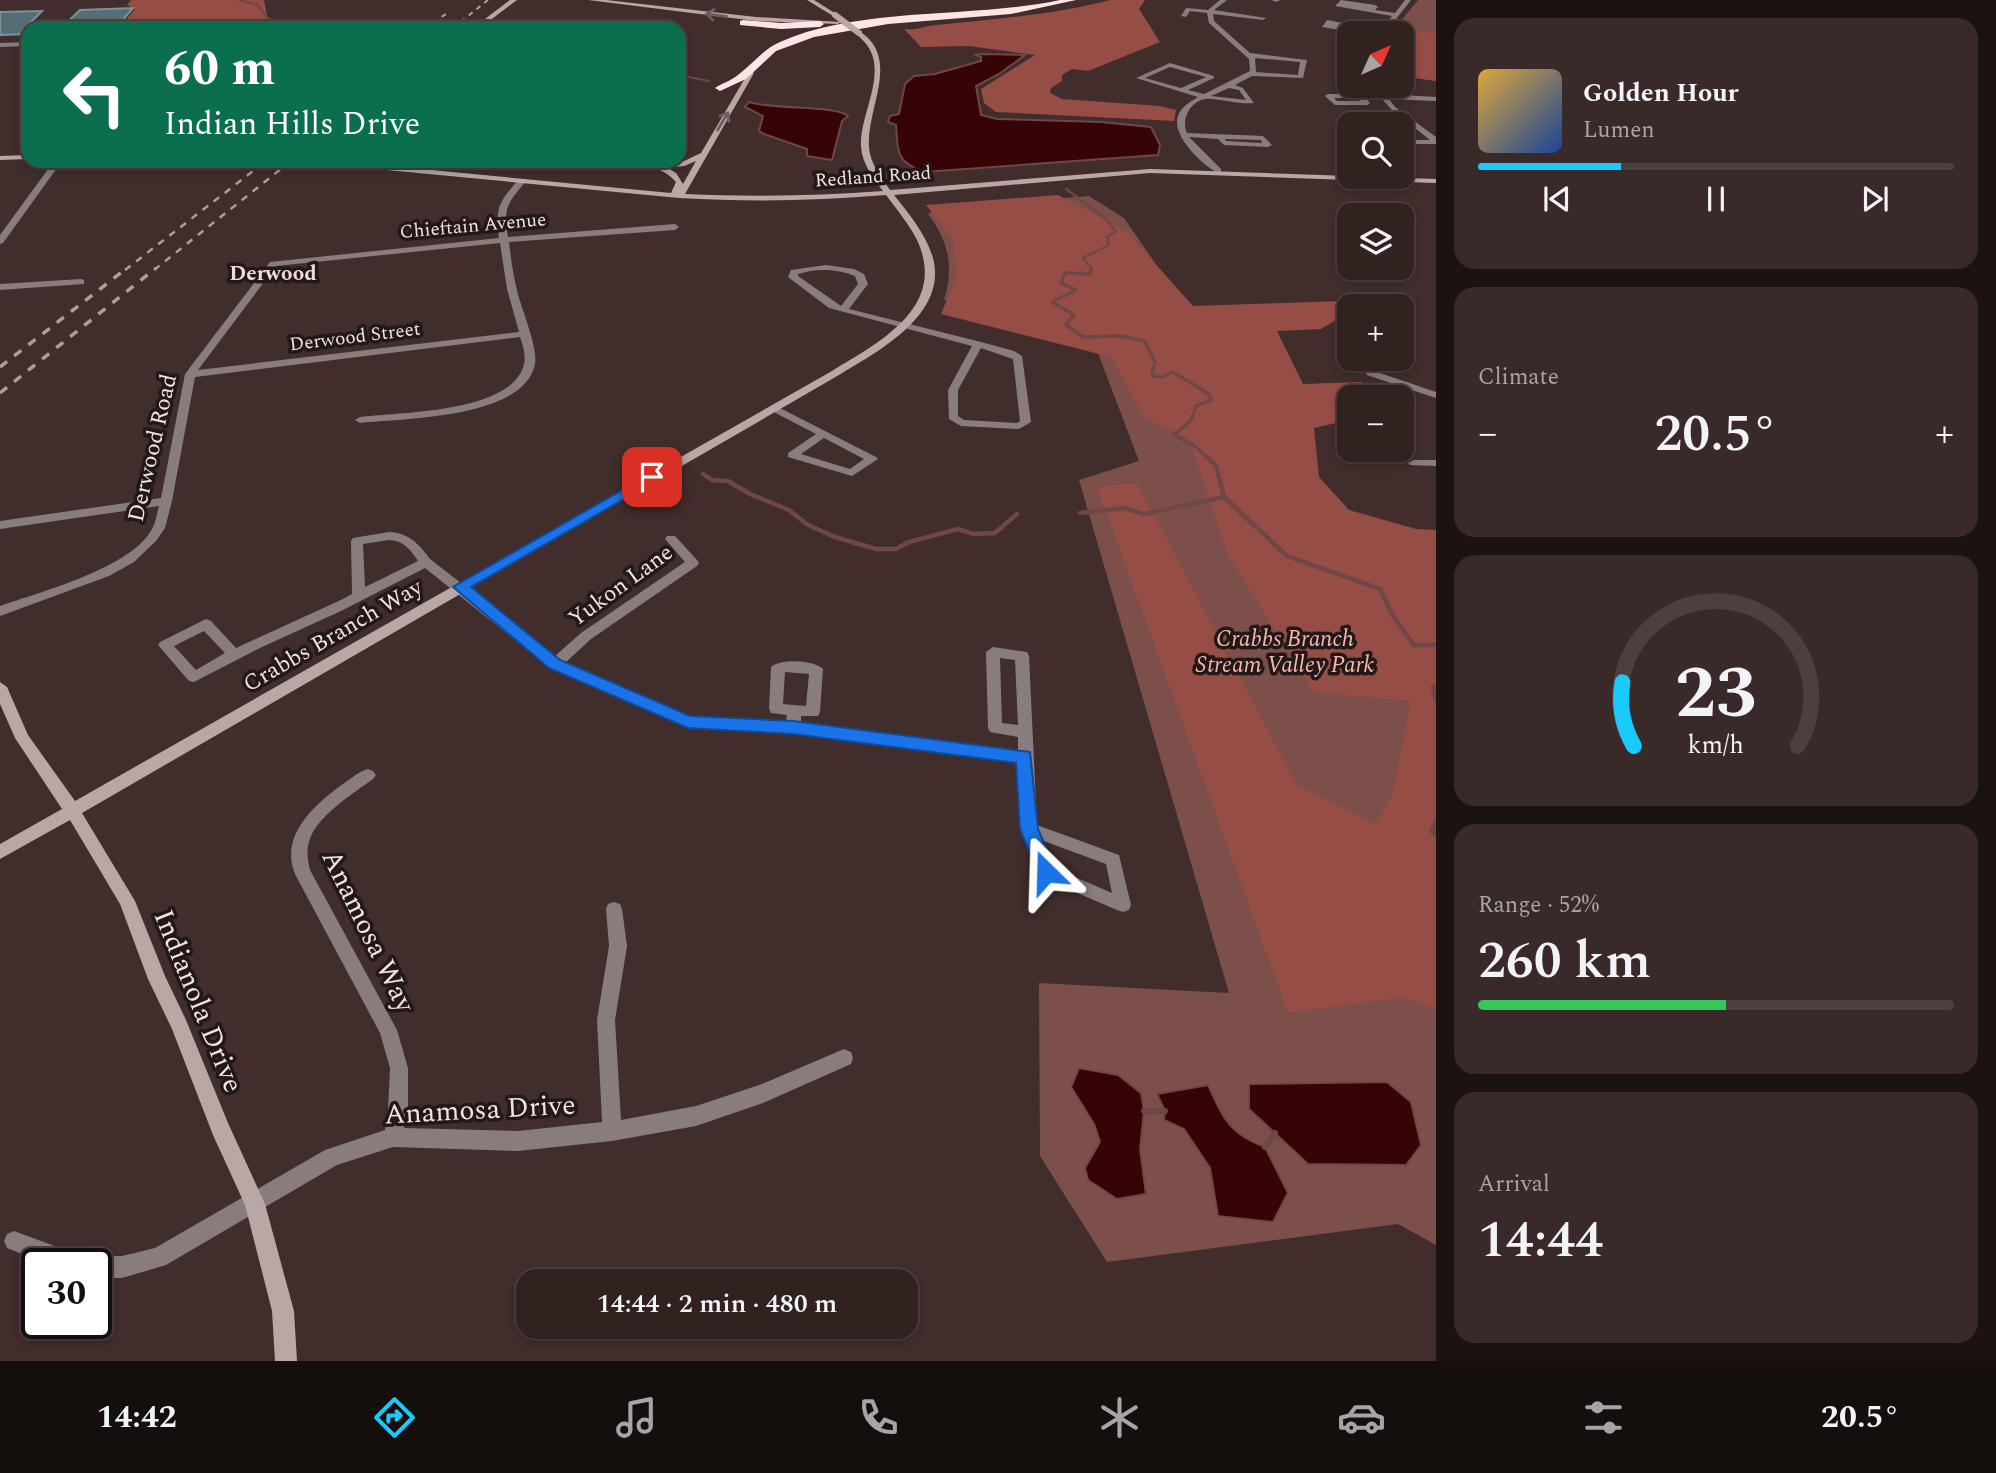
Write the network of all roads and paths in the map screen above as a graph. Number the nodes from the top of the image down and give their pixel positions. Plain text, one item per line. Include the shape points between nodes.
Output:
1 (514, 0) edge
2 (591, 0) edge
3 (810, 0) edge
4 (819, 0) edge
5 (1052, 0) edge
6 (1072, 0) edge
7 (1224, 0) edge
8 (1408, 0) edge
9 (649, 3) edge
10 (1371, 10) junction
11 (973, 11) junction
12 (1210, 11) junction
13 (1395, 15) junction
14 (1184, 16) dead end
15 (1263, 18) dead end
16 (836, 19) junction
17 (486, 21) edge
18 (1391, 21) edge
19 (743, 23) dead end
20 (1359, 32) joint
21 (21, 44) edge
22 (0, 45) edge
23 (1248, 55) junction
24 (751, 73) junction
25 (1252, 74) junction
26 (1231, 86) junction
27 (1181, 91) junction
28 (1202, 97) junction
29 (1383, 98) edge
30 (1409, 98) edge
31 (1436, 99) edge
32 (1183, 135) junction
33 (1220, 136) junction
34 (1436, 141) edge
35 (1414, 142) edge
36 (703, 155) junction
37 (21, 157) edge
38 (0, 158) edge
39 (686, 163) edge
40 (53, 168) edge
41 (387, 168) edge
42 (660, 168) edge
43 (1217, 171) junction
44 (522, 181) junction
45 (1436, 181) edge
46 (890, 192) junction
47 (677, 195) junction
48 (675, 227) dead end
49 (503, 240) junction
50 (0, 241) edge
51 (274, 264) joint
52 (81, 282) dead end
53 (0, 287) edge
54 (844, 310) junction
55 (903, 326) junction
56 (524, 334) junction
57 (978, 344) junction
58 (1371, 373) dead end
59 (190, 374) junction
60 (1436, 395) edge
61 (774, 408) junction
62 (360, 420) dead end
63 (823, 434) junction
64 (1414, 463) dead end
65 (1436, 464) edge
66 (166, 501) junction
67 (0, 525) edge
68 (671, 539) dead end
69 (426, 562) junction
70 (460, 587) junction
71 (359, 596) junction
72 (0, 611) edge
73 (235, 655) junction
74 (555, 664) junction
75 (0, 687) edge
76 (794, 710) dead end
77 (793, 727) junction
78 (1024, 732) junction
79 (1024, 757) junction
80 (368, 775) dead end
81 (71, 810) junction
82 (1029, 829) junction
83 (0, 852) edge
84 (614, 909) dead end
85 (844, 1058) dead end
86 (612, 1131) junction
87 (393, 1137) junction
88 (255, 1204) junction
89 (14, 1241) dead end
90 (33, 1248) edge
91 (112, 1267) edge
92 (286, 1361) edge

1 - 17 main road
2 - 9 main road
3 - 16 main road, Crabbs Branch Way
4 - 16 main road, Crabbs Branch Way via 832,9
5 - 11 highway
6 - 24 highway via 1011,12 828,31 775,49 757,62
7 - 12 street
8 - 13 street
16 -> 9 main road via 769,21
10 - 10 street via 1348,7 1337,5 1375,8
10 - 13 street
11 - 16 highway
11 - 24 highway via 813,30 753,53 733,76 715,86
12 - 14 street via 1188,9
12 - 15 street
12 - 23 street via 1211,22
13 - 18 street
16 - 19 highway via 791,26
16 - 46 main road, Crabbs Branch Way, bridge via 873,45 879,60 865,147 875,173
20 - 20 street via 1336,28 1324,26 1327,22 1361,28
21 - 22 street
23 - 25 street via 1254,63
23 - 25 street via 1304,60 1301,77
36 -> 24 main road
25 - 26 street
26 - 28 street
26 - 28 street via 1241,89 1252,102
27 - 27 street via 1170,88 1139,78 1170,65 1212,77
27 - 28 street
28 - 32 street via 1184,109
29 - 34 street
30 - 31 street
32 - 33 street
32 - 43 street
33 - 33 street via 1263,138 1268,145 1224,143
34 - 35 street
36 - 39 main road
36 - 47 main road
37 - 38 main road
40 - 50 street
41 - 44 main road, Redland Road
42 - 47 main road via 679,179
43 - 45 main road, Redland Road
43 - 46 main road, Redland Road via 1101,174
44 - 47 main road, Redland Road
44 - 49 street via 501,210
46 - 47 main road, Redland Road via 790,198
46 - 55 main road, Crabbs Branch Way via 927,251 931,271 927,295
48 - 49 street, Chieftain Avenue
49 - 51 street, Chieftain Avenue
49 - 56 street
51 - 59 street, Derwood Road
52 - 53 street
54 - 54 street via 804,286 793,277 794,272 823,267 859,274 863,284
54 - 55 street
55 - 57 street
55 - 61 main road, Crabbs Branch Way via 874,349
56 - 59 street, Derwood Street
56 - 62 street via 530,363 525,375 494,400 471,408
57 - 57 street via 1018,358 1026,422 1019,426 961,422 953,417 953,390
58 - 60 street
59 - 66 street, Derwood Road
61 - 63 street
61 - 70 main road, Crabbs Branch Way
63 - 63 street via 860,453 872,459 852,473 792,455
64 - 65 street
66 - 67 street
66 - 72 street, Derwood Road via 159,527 131,559
68 - 74 street, Yukon Lane via 693,563 586,636
69 - 70 street
69 - 71 street
69 - 71 street via 412,542 398,534 357,541
70 - 74 street
70 - 81 main road, Crabbs Branch Way
71 - 73 street
73 - 73 street via 194,677 165,645 205,624
74 - 77 street via 688,722
75 - 81 main road, Indianola Drive via 22,738
76 - 77 street
77 - 79 street
78 - 78 street via 1022,656 993,652 995,728
78 - 79 street
79 - 82 street
80 - 87 street, Anamosa Way via 314,821 299,851 302,871 388,1030 399,1068
81 - 83 main road, Crabbs Branch Way
81 - 88 main road, Indianola Drive via 127,901
82 - 82 street via 1113,860 1123,905 1046,872
84 - 86 street via 618,946 606,1020
85 - 86 street, Anamosa Drive via 763,1093 696,1115
86 - 87 street, Anamosa Drive via 518,1141
87 - 88 street, Anamosa Drive via 331,1157
88 - 91 street, Anamosa Drive via 159,1258
88 - 92 main road, Indianola Drive via 283,1311
89 - 90 street

